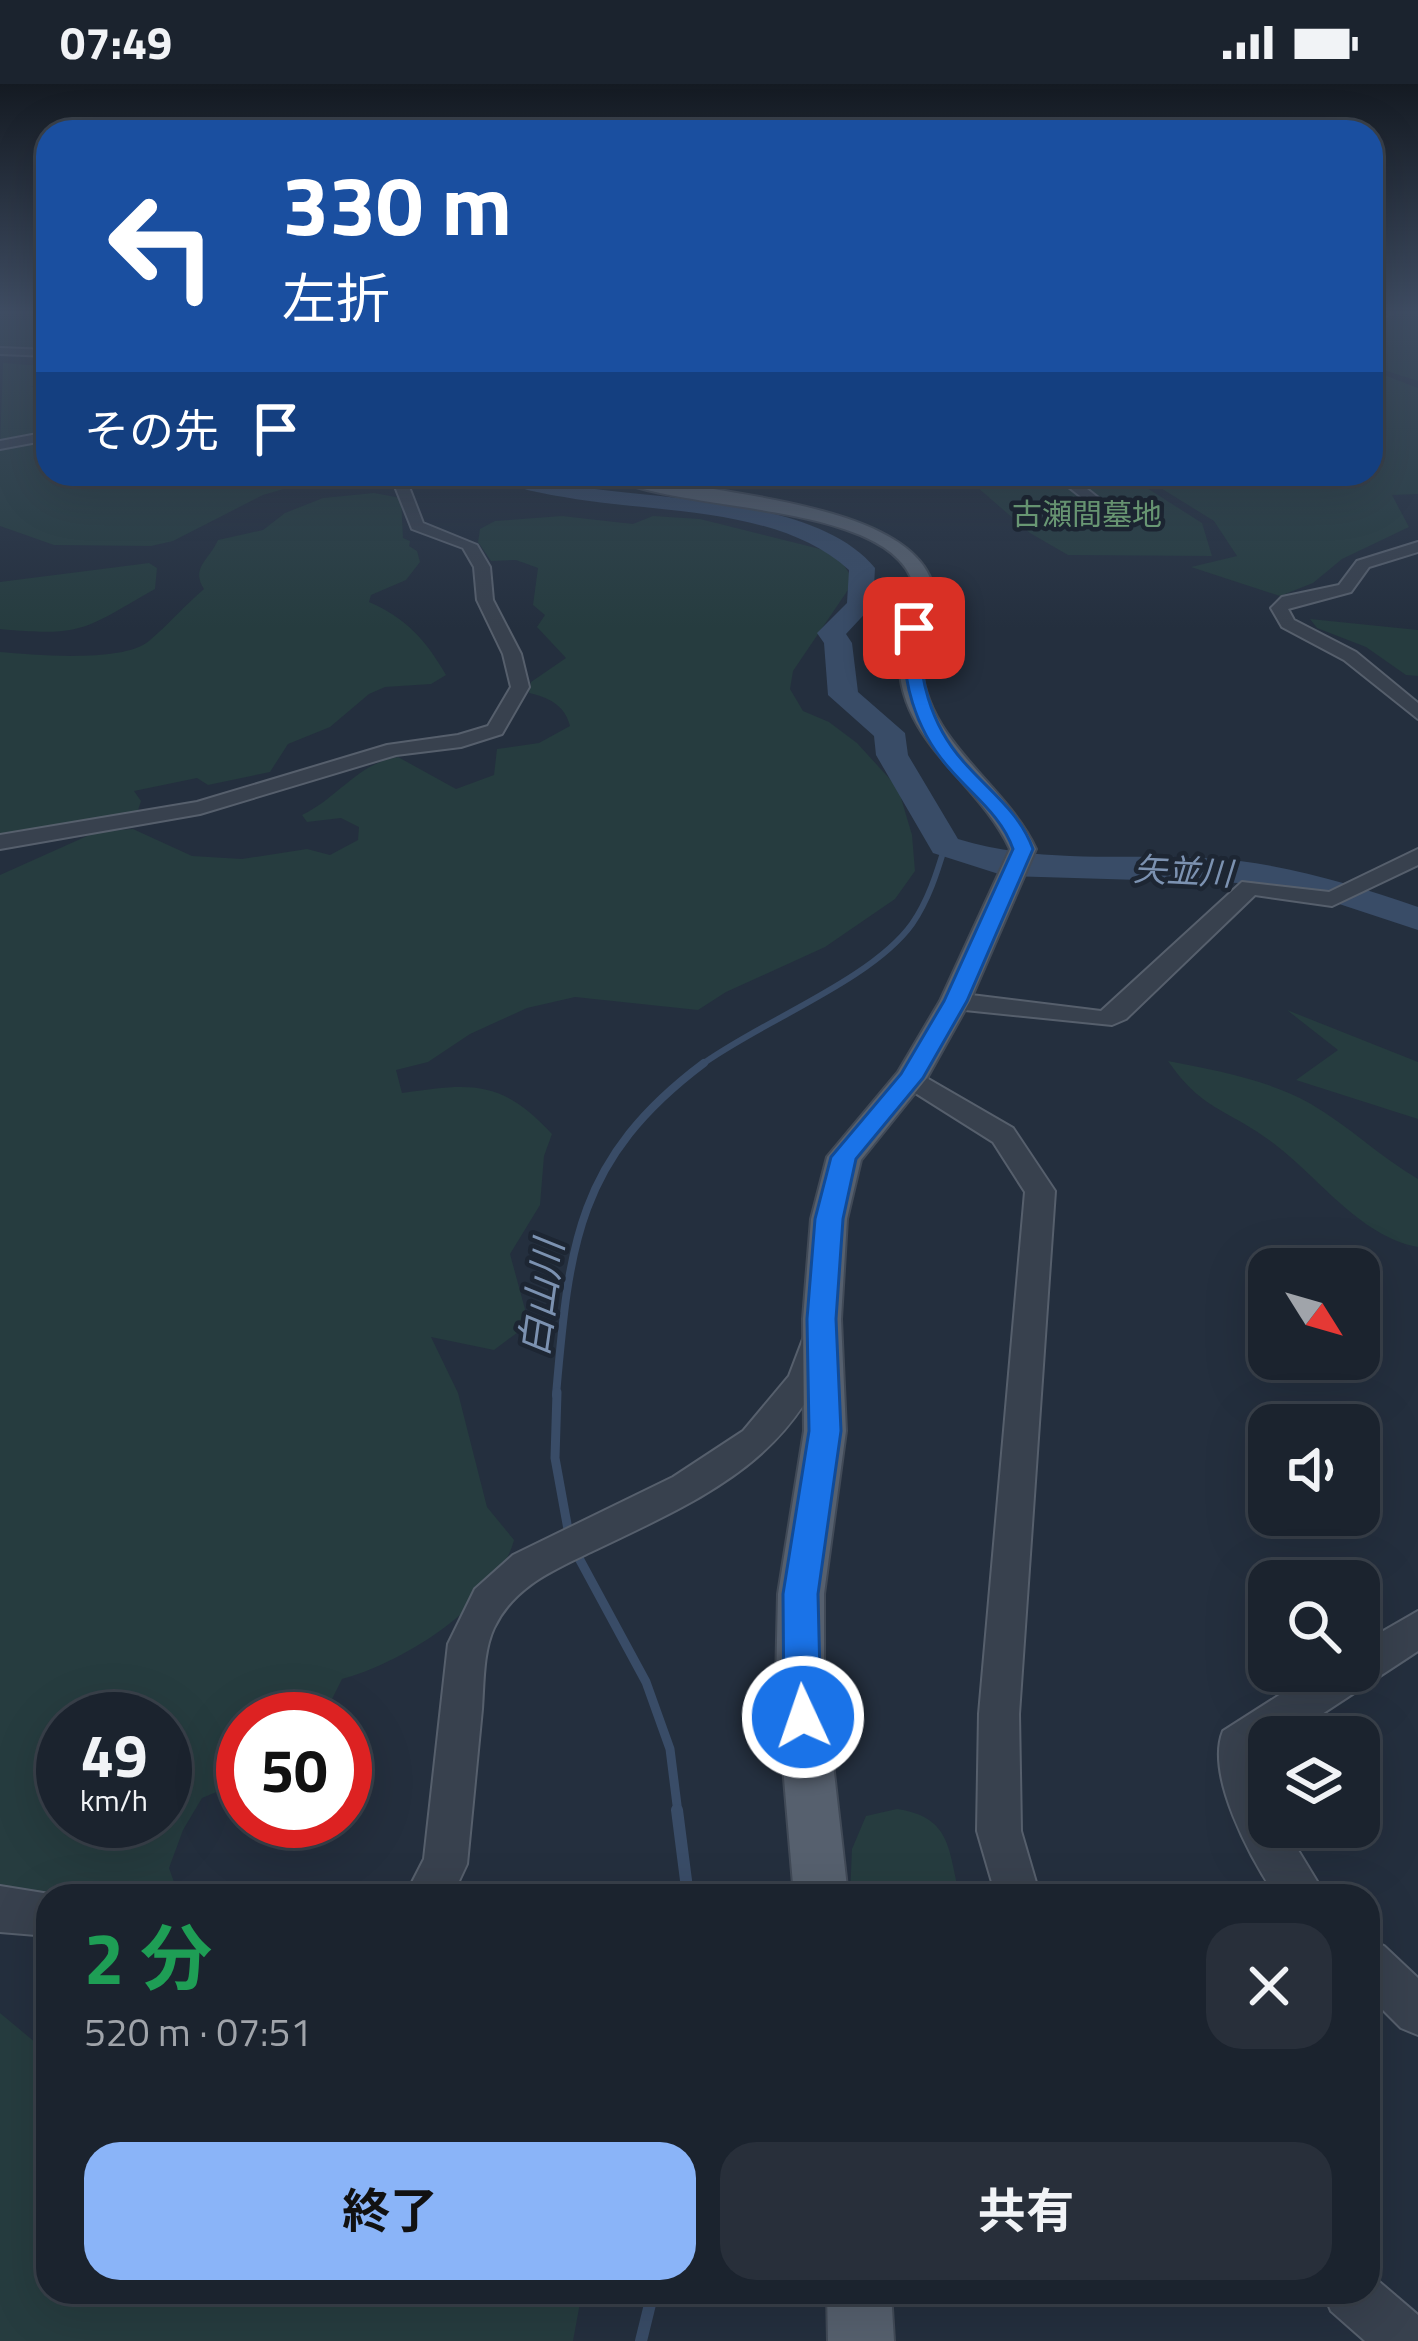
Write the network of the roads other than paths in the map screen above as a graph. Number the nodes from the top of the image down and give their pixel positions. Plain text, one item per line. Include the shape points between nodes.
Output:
1 (36, 438) edge
2 (0, 445) edge
3 (402, 486) edge
4 (654, 486) edge
5 (1075, 486) edge
6 (1122, 522) dead end
7 (1418, 547) edge
8 (1418, 713) edge
9 (0, 842) edge
10 (1418, 856) edge
11 (955, 1001) junction
12 (911, 1078) junction
13 (822, 1319) junction
14 (1418, 1629) edge
15 (1380, 1654) edge
16 (1320, 1692) edge
17 (434, 1884) edge
18 (819, 1884) edge
19 (1014, 1884) edge
20 (1295, 1884) edge
21 (0, 1909) edge
22 (36, 1912) edge
23 (1380, 1974) edge
24 (1418, 2011) edge
25 (859, 2304) edge
26 (1363, 2304) edge
27 (861, 2341) edge
28 (1406, 2341) edge

1 - 2 street
3 - 9 street via 417,526 469,545 482,567 485,600 520,688 499,727 394,749 200,808
4 - 11 main road via 800,512 884,543 922,578 910,658 928,724 1014,824 1017,867
5 - 6 street
7 - 8 street via 1363,564 1345,590 1279,608 1288,623 1350,656
10 - 11 street via 1332,899 1250,887 1103,1019
11 - 12 main road
12 - 13 main road via 844,1157 829,1219
12 - 19 street via 1003,1135 1040,1191 999,1714 999,1831
13 - 17 street via 815,1357 794,1396 752,1446 543,1558 501,1586 480,1613 468,1644 446,1864
13 - 18 main road via 825,1431 806,1534 800,1684
14 - 15 street
16 - 20 street via 1238,1745 1249,1807
21 - 22 street
23 - 24 street
25 - 27 main road
26 - 28 street

